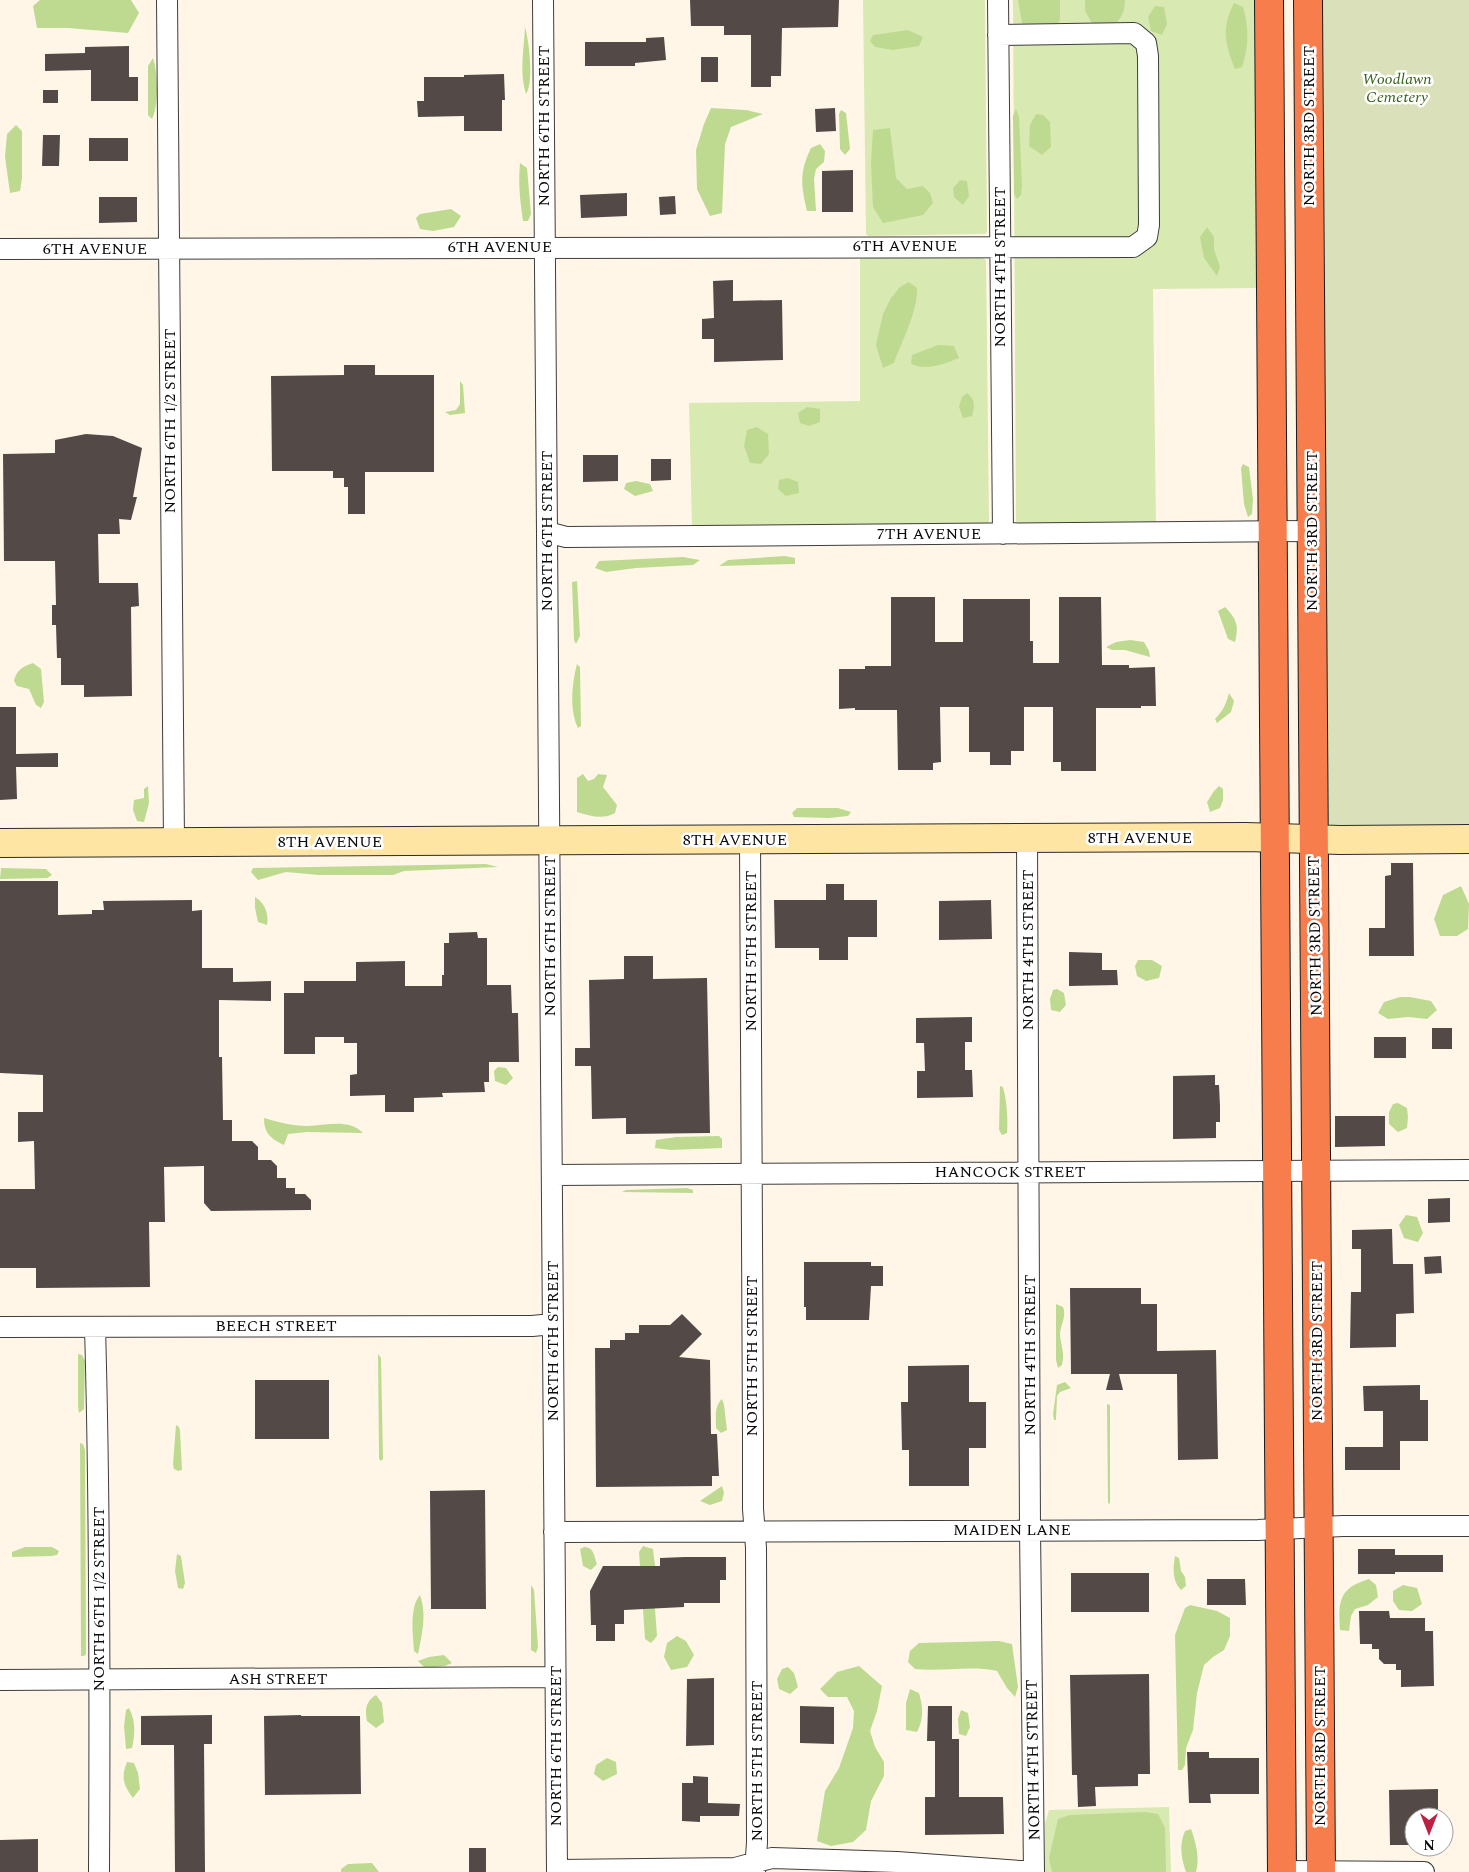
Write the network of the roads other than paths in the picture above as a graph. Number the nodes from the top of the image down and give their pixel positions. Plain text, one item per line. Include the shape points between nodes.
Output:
1 (167, 0) edge
2 (543, 0) edge
3 (998, 0) edge
4 (1269, 0) edge
5 (1308, 0) edge
6 (998, 35) junction
7 (1000, 246) junction
8 (545, 247) junction
9 (0, 249) edge
10 (169, 249) junction
11 (1312, 531) junction
12 (547, 532) junction
13 (1273, 532) junction
14 (1003, 534) junction
15 (1027, 838) junction
16 (1275, 838) junction
17 (1314, 839) junction
18 (1469, 839) edge
19 (750, 840) junction
20 (549, 841) junction
21 (0, 843) edge
22 (174, 843) junction
23 (1469, 1170) edge
24 (1278, 1171) junction
25 (1317, 1171) junction
26 (1029, 1172) junction
27 (752, 1174) junction
28 (552, 1175) junction
29 (553, 1324) junction
30 (95, 1326) junction
31 (0, 1327) edge
32 (1469, 1526) edge
33 (1318, 1527) junction
34 (1280, 1529) junction
35 (1030, 1530) junction
36 (755, 1531) junction
37 (554, 1532) junction
38 (555, 1677) junction
39 (0, 1680) edge
40 (100, 1680) junction
41 (756, 1867) edge
42 (557, 1871) edge
43 (1034, 1871) edge
44 (1282, 1871) edge
45 (1321, 1871) edge
46 (99, 1872) edge
47 (1424, 1872) edge

1 - 10 street, NORTH 6TH 1/2 STREET
2 - 8 street, NORTH 6TH STREET
3 - 6 street, NORTH 4TH STREET
4 - 13 highway
5 - 11 highway, NORTH 3RD STREET
6 - 7 street, NORTH 4TH STREET
6 - 7 street, 6TH AVENUE via 1134,33 1146,43 1148,56 1147,238 1133,247
7 - 8 street, 6TH AVENUE
7 - 14 street, NORTH 4TH STREET
8 - 10 street, 6TH AVENUE
8 - 12 street, NORTH 6TH STREET
9 - 10 street, 6TH AVENUE
10 - 22 street, NORTH 6TH 1/2 STREET
11 - 13 street, 7TH AVENUE
11 - 17 highway, NORTH 3RD STREET
12 - 14 street, 7TH AVENUE via 566,537
12 - 20 street, NORTH 6TH STREET
13 - 14 street, 7TH AVENUE
13 - 16 highway
15 - 16 street, 8TH AVENUE
15 - 19 street, 8TH AVENUE
15 - 26 street, NORTH 4TH STREET
16 - 17 street, 8TH AVENUE
16 - 24 highway
17 - 18 street, 8TH AVENUE
17 - 25 highway, NORTH 3RD STREET
19 - 20 street, 8TH AVENUE
19 - 27 street, NORTH 5TH STREET
20 - 22 street, 8TH AVENUE
20 - 28 street, NORTH 6TH STREET
21 - 22 street, 8TH AVENUE
23 - 25 street, HANCOCK STREET
24 - 25 street, HANCOCK STREET
24 - 26 street, HANCOCK STREET
24 - 34 highway
25 - 33 highway, NORTH 3RD STREET
26 - 27 street, HANCOCK STREET
26 - 35 street, NORTH 4TH STREET
27 - 28 street, HANCOCK STREET
27 - 36 street, NORTH 5TH STREET
28 - 29 street, NORTH 6TH STREET
29 - 30 street, BEECH STREET
29 - 37 street, NORTH 6TH STREET
30 - 31 street, BEECH STREET
30 - 40 street, NORTH 6TH 1/2 STREET
32 - 33 street, MAIDEN LANE
33 - 34 street, MAIDEN LANE
33 - 45 highway, NORTH 3RD STREET
34 - 35 street, MAIDEN LANE
34 - 44 highway
35 - 36 street, MAIDEN LANE
35 - 43 street, NORTH 4TH STREET
36 - 37 street, MAIDEN LANE
36 - 41 street, NORTH 5TH STREET
37 - 38 street, NORTH 6TH STREET
38 - 40 street, ASH STREET
38 - 42 street, NORTH 6TH STREET
39 - 40 street, ASH STREET
40 - 46 street, NORTH 6TH 1/2 STREET
41 - 42 street
41 - 43 street via 772,1858
44 - 45 street
45 - 47 street

